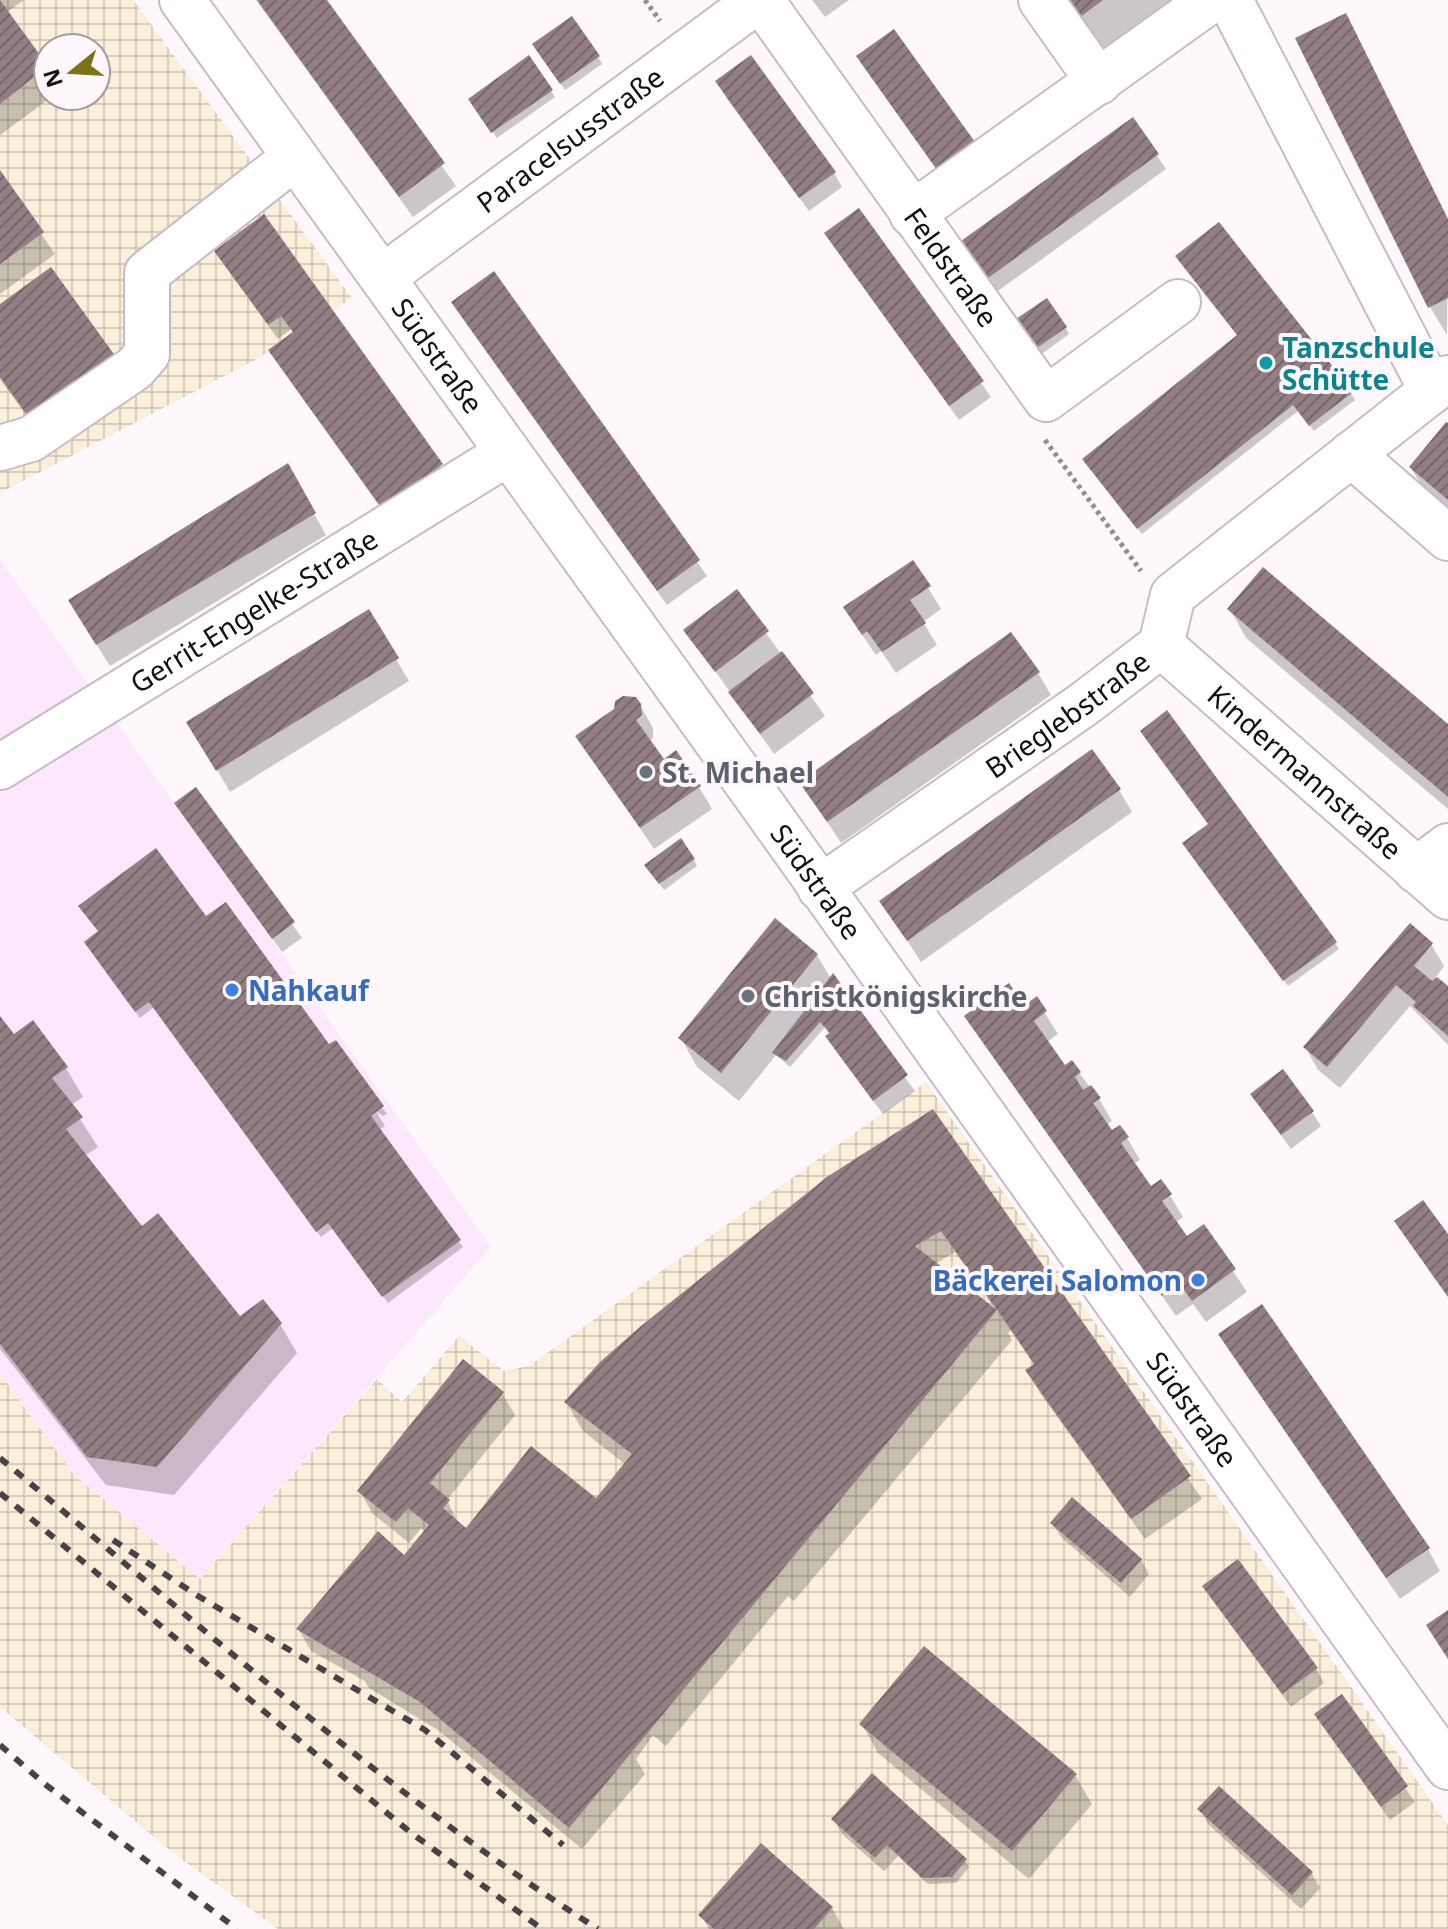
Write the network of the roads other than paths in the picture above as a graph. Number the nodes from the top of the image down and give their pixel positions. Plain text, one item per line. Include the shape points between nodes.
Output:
1 (182, 0) edge
2 (760, 0) edge
3 (1041, 0) edge
4 (1211, 0) edge
5 (1230, 0) edge
6 (1099, 82) junction
7 (295, 157) junction
8 (912, 214) junction
9 (383, 277) junction
10 (1178, 302) dead end
11 (1440, 384) edge
12 (0, 448) edge
13 (508, 453) junction
14 (1351, 454) junction
15 (1448, 538) edge
16 (1165, 628) junction
17 (0, 767) edge
18 (1437, 871) edge
19 (820, 888) junction
20 (1448, 1767) edge

1 - 7 street, Südstraße
2 - 8 street, Feldstraße
2 - 9 street, Paracelsusstraße
3 - 6 street
4 - 6 street
5 - 11 street, Brieglebstraße
6 - 8 street
7 - 9 street, Südstraße
7 - 12 street via 147,273 147,354 135,368 31,439
8 - 10 street, Feldstraße via 1046,399
9 - 13 street, Südstraße
11 - 14 street, Brieglebstraße
13 - 17 street, Gerrit-Engelke-Straße
13 - 19 street, Südstraße
14 - 15 street
14 - 16 street, Brieglebstraße via 1173,595
16 - 18 street, Kindermannstraße
16 - 19 street, Brieglebstraße via 1084,704
19 - 20 street, Südstraße

